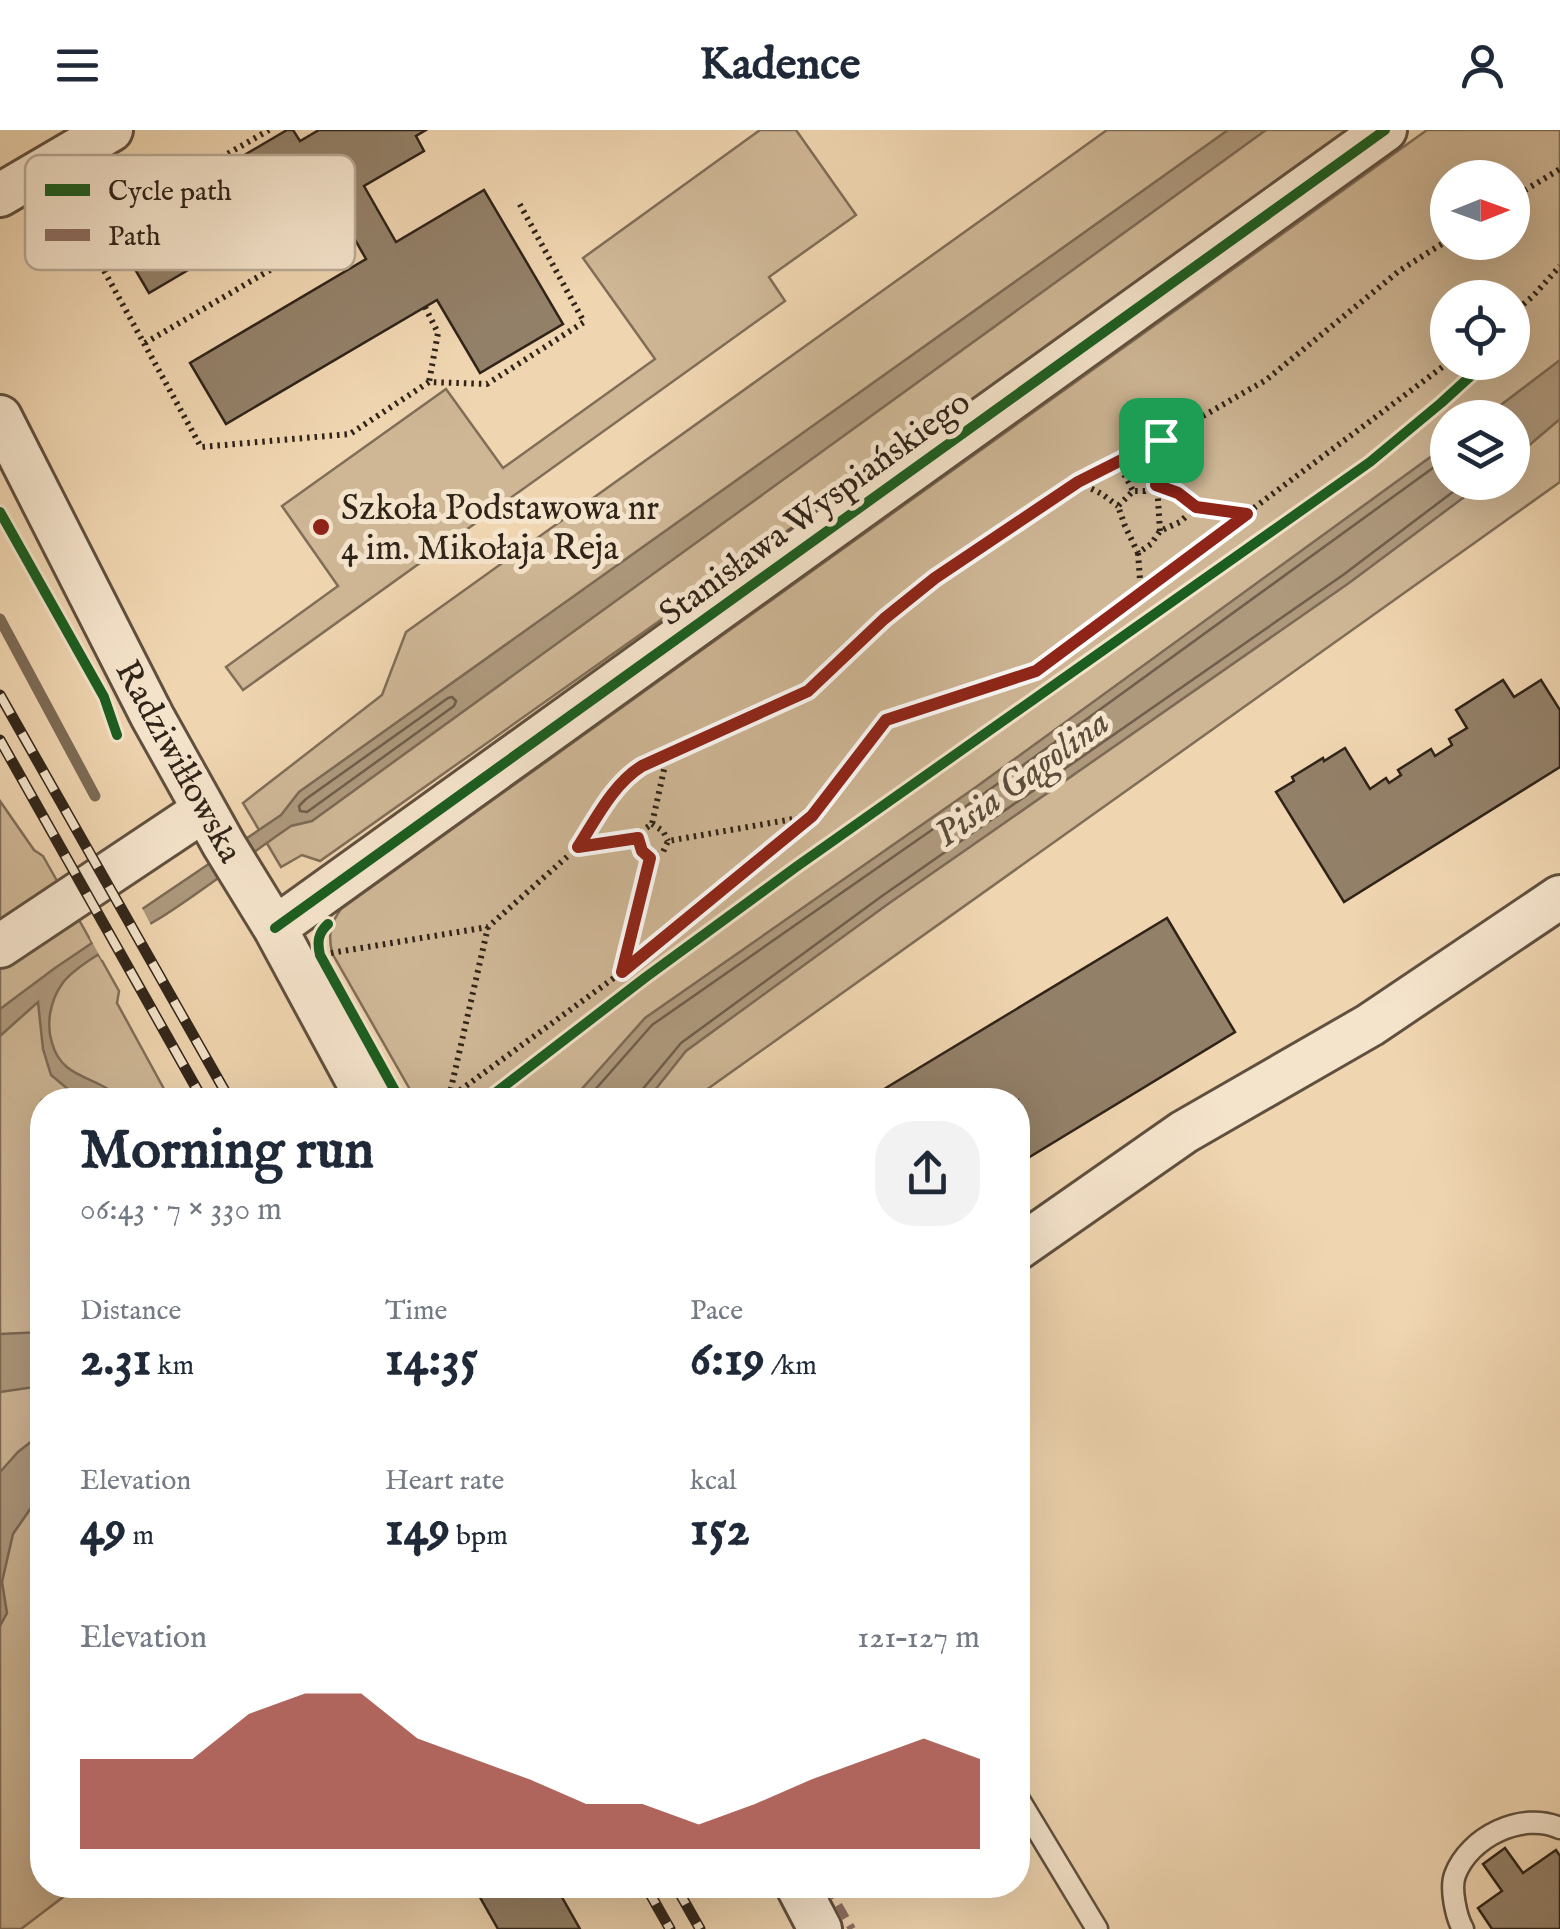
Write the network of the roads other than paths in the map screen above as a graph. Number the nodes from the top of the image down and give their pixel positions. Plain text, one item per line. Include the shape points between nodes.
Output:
1 (111, 130) edge
2 (1385, 130) edge
3 (68, 155) edge
4 (25, 180) edge
5 (0, 195) edge
6 (0, 417) edge
7 (214, 828) junction
8 (1560, 897) edge
9 (267, 914) junction
10 (0, 946) edge
11 (361, 1088) edge
12 (1030, 1240) edge
13 (1030, 1818) edge
14 (1560, 1828) edge
15 (803, 1898) edge
16 (820, 1929) edge
17 (1096, 1929) edge
18 (1464, 1929) edge

1 - 3 street
2 - 9 street, Stanisława Wyspiańskiego
4 - 5 street
6 - 7 street, Radziwiłłowska
7 - 9 street, Radziwiłłowska
7 - 10 street
8 - 12 street via 1370,1025 1184,1132
9 - 11 street, Radziwiłłowska
13 - 17 lane
14 - 18 lane via 1521,1824 1472,1847 1453,1878
15 - 16 street

